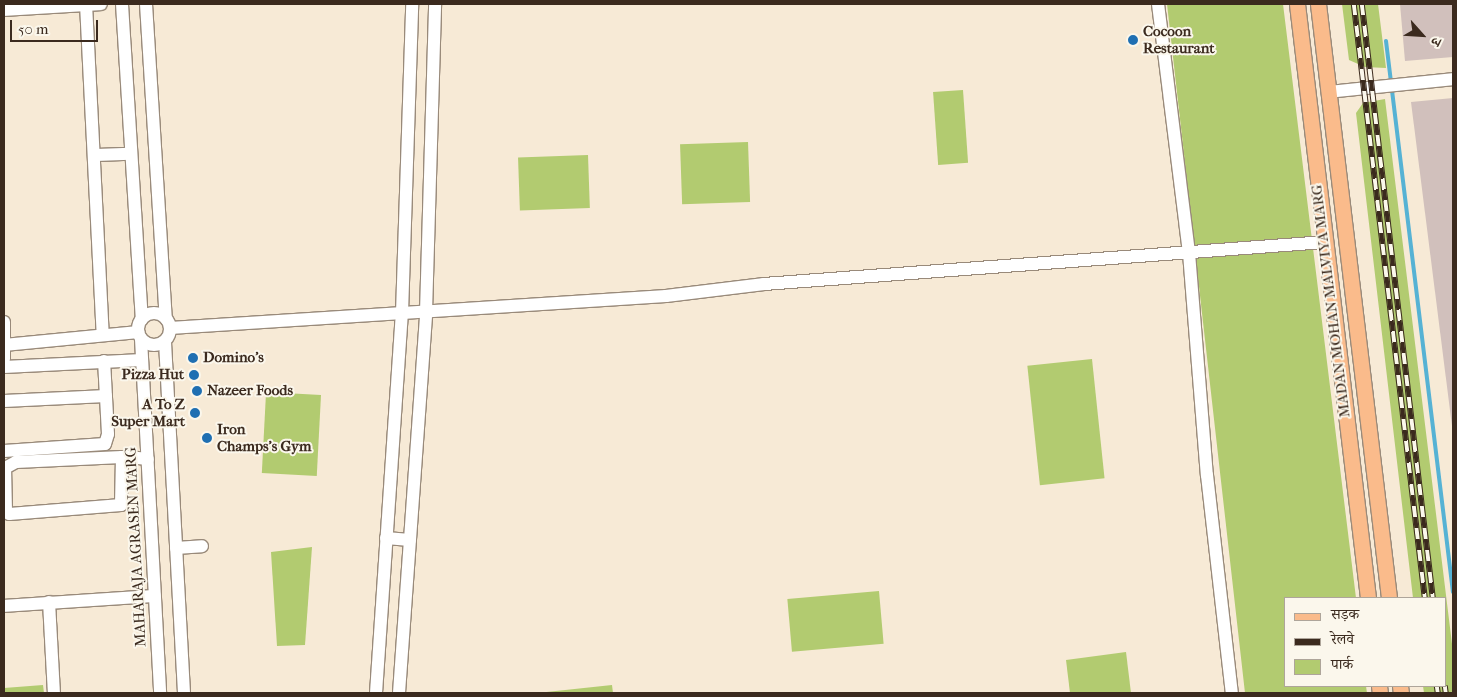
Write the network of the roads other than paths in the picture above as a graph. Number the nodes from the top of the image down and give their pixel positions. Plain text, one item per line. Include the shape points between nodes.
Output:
1 (86, 4) edge
2 (101, 4) edge
3 (122, 4) edge
4 (146, 4) edge
5 (412, 4) edge
6 (435, 4) edge
7 (1158, 4) edge
8 (1297, 4) edge
9 (1318, 4) edge
10 (24, 6) edge
11 (4, 10) edge
12 (1453, 79) edge
13 (1328, 92) junction
14 (130, 154) junction
15 (96, 156) junction
16 (1324, 242) junction
17 (1189, 253) junction
18 (426, 312) junction
19 (402, 314) junction
20 (142, 319) junction
21 (4, 322) edge
22 (168, 323) junction
23 (103, 334) junction
24 (140, 335) junction
25 (165, 342) junction
26 (4, 345) edge
27 (4, 359) edge
28 (142, 360) junction
29 (104, 361) junction
30 (4, 367) edge
31 (106, 396) junction
32 (4, 400) edge
33 (4, 451) edge
34 (122, 457) junction
35 (148, 459) junction
36 (386, 538) junction
37 (410, 540) junction
38 (202, 546) dead end
39 (176, 548) junction
40 (155, 596) junction
41 (1368, 597) edge
42 (1388, 597) edge
43 (49, 602) junction
44 (4, 606) edge
45 (54, 693) edge
46 (160, 693) edge
47 (184, 693) edge
48 (376, 693) edge
49 (399, 693) edge
50 (1232, 693) edge

1 - 2 street
1 - 10 street
1 - 15 street
3 - 14 street, MAHARAJA AGRASEN MARG
4 - 22 street
5 - 19 street
6 - 18 street
7 - 17 street
8 - 16 main road, MADAN MOHAN MALVIYA MARG
9 - 13 main road, MADAN MOHAN MALVIYA MARG
10 - 11 street
12 - 13 street
13 - 42 main road, MADAN MOHAN MALVIYA MARG
14 - 15 street
14 - 20 street, MAHARAJA AGRASEN MARG
15 - 23 street
16 - 17 street
16 - 41 main road, MADAN MOHAN MALVIYA MARG
17 - 18 street via 764,284 666,296
17 - 50 street via 1208,475
18 - 19 street
18 - 37 street
19 - 22 street
19 - 36 street
20 - 22 street via 156,313
20 - 24 street, MAHARAJA AGRASEN MARG
21 - 26 street
22 - 25 street
23 - 24 street
23 - 26 street
24 - 25 street via 155,346
24 - 28 street, MAHARAJA AGRASEN MARG
25 - 39 street
26 - 27 street
28 - 29 street
28 - 35 street, MAHARAJA AGRASEN MARG
29 - 30 street
29 - 31 street
31 - 32 street
31 - 33 street via 108,434 105,444
34 - 34 street via 16,462 6,468 6,511 9,514 121,505
34 - 35 street
35 - 40 street, MAHARAJA AGRASEN MARG
36 - 37 street
36 - 48 street
37 - 49 street
38 - 39 street
39 - 47 street
40 - 43 street
40 - 46 street, MAHARAJA AGRASEN MARG
43 - 44 street
43 - 45 street

